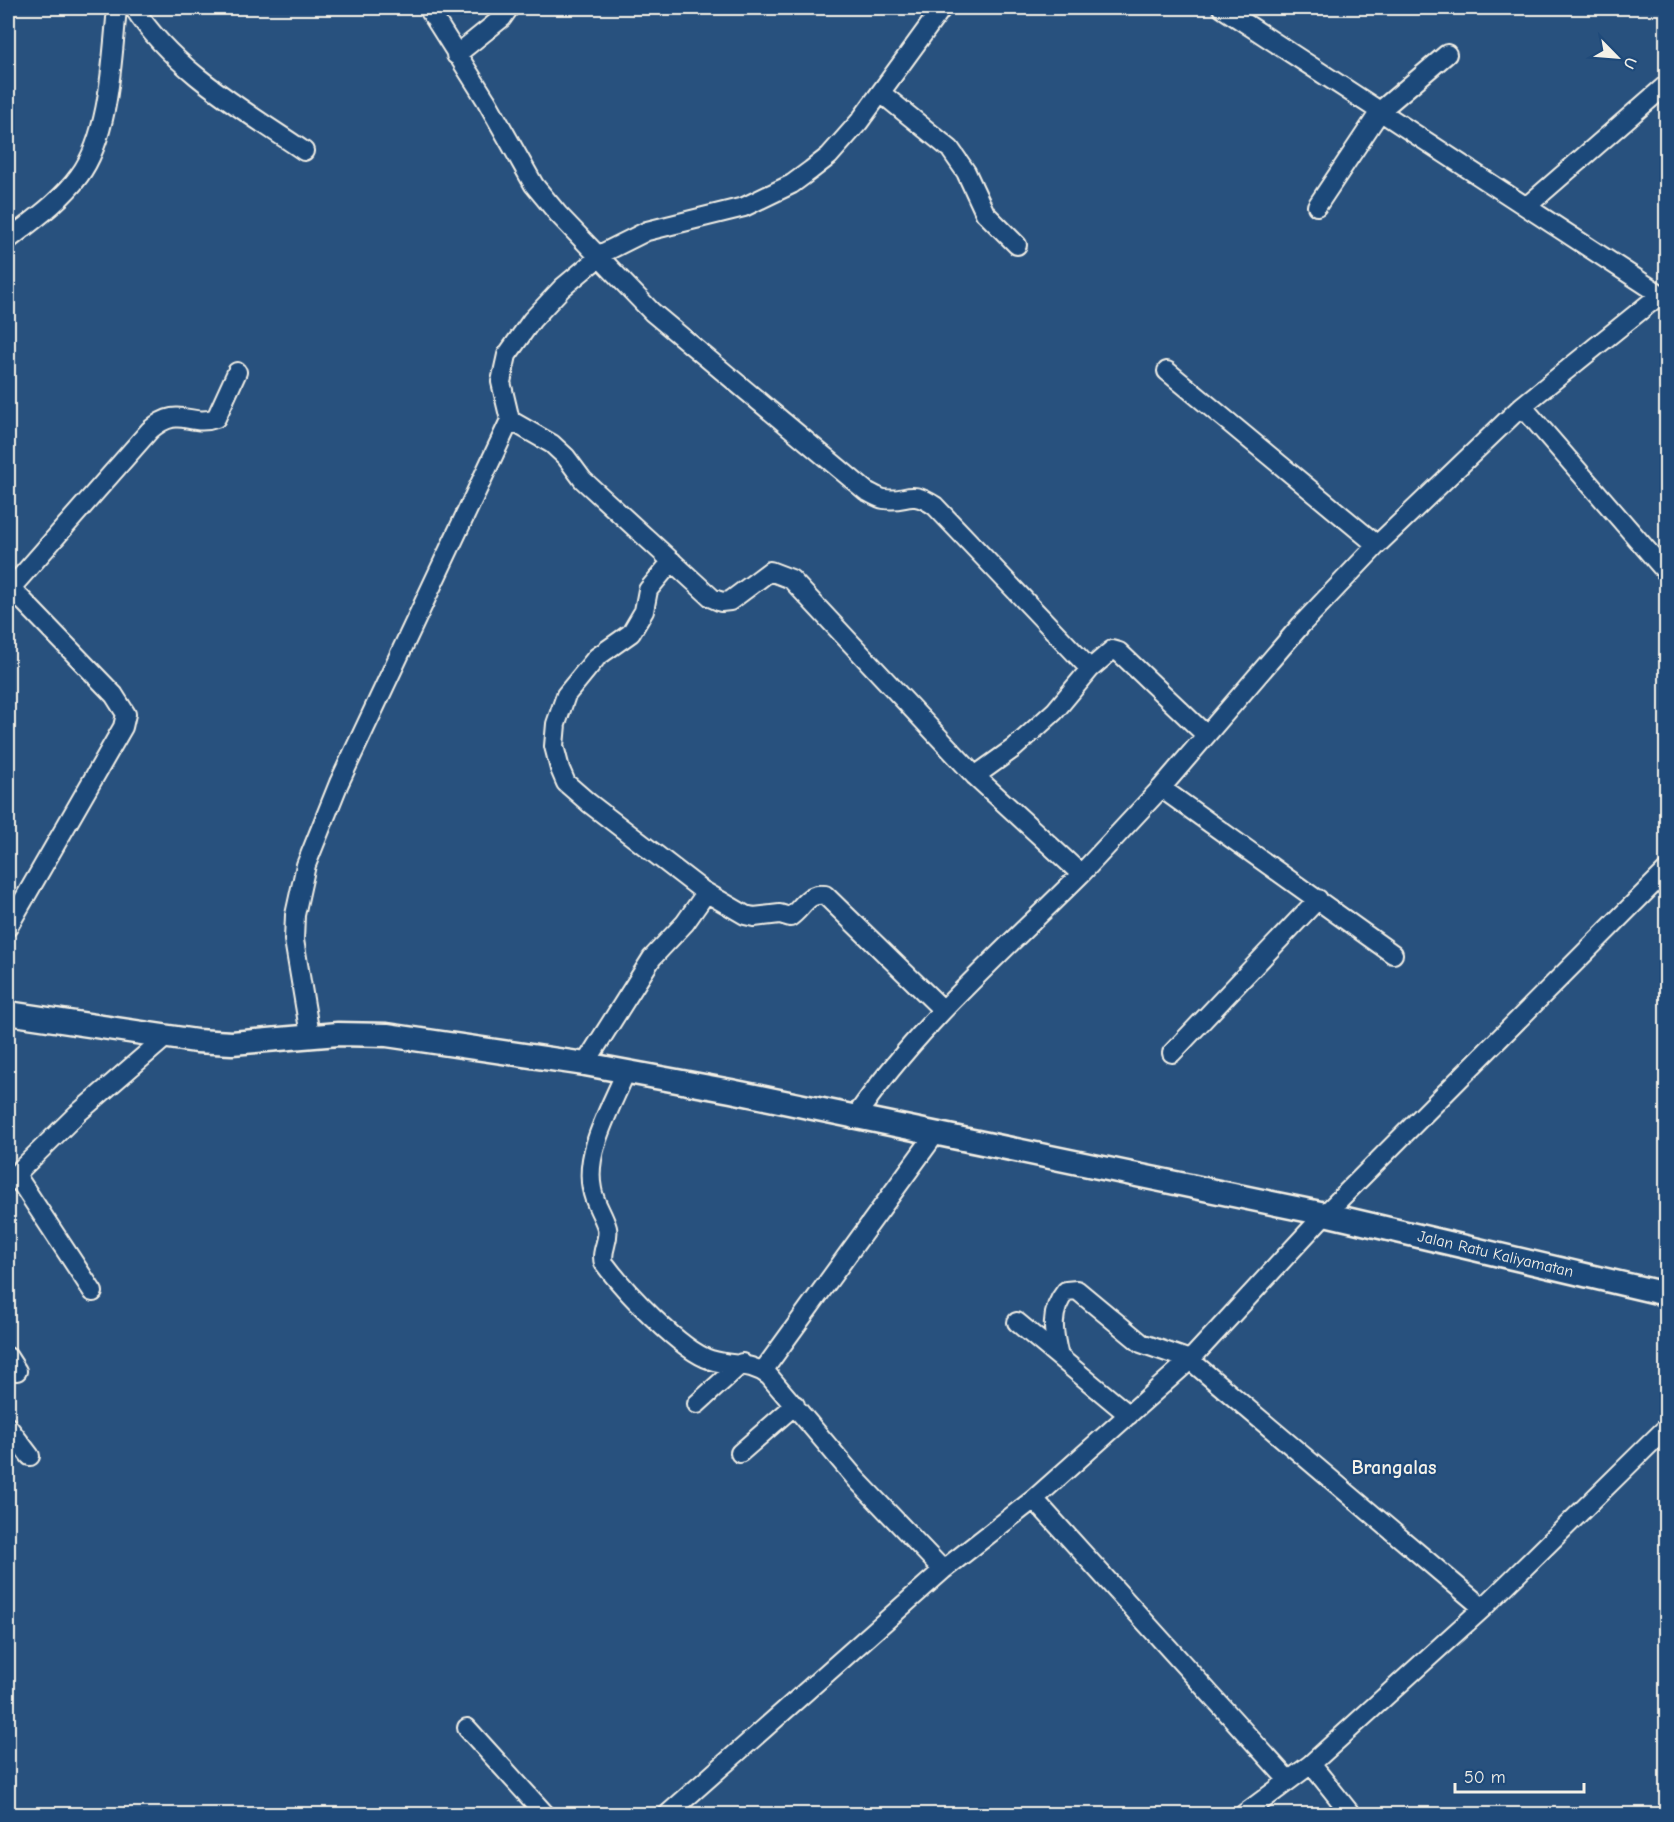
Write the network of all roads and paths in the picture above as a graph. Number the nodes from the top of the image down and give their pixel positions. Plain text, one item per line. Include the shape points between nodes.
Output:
1 (117, 8) edge
2 (134, 8) edge
3 (428, 8) edge
4 (509, 8) edge
5 (942, 8) edge
6 (1222, 8) edge
7 (456, 54) junction
8 (1447, 54) dead end
9 (1666, 85) edge
10 (881, 93) junction
11 (1381, 110) junction
12 (304, 151) dead end
13 (1317, 206) dead end
14 (1527, 206) junction
15 (8, 240) edge
16 (1017, 244) dead end
17 (600, 256) junction
18 (1664, 296) edge
19 (1167, 371) dead end
20 (237, 372) dead end
21 (1522, 406) junction
22 (510, 420) junction
23 (1377, 546) junction
24 (672, 561) junction
25 (1666, 572) edge
26 (9, 587) edge
27 (1090, 669) junction
28 (1206, 735) junction
29 (975, 776) junction
30 (1161, 788) junction
31 (1666, 871) edge
32 (1082, 874) junction
33 (706, 893) junction
34 (1318, 899) junction
35 (8, 927) edge
36 (1393, 954) dead end
37 (943, 1010) junction
38 (8, 1012) edge
39 (310, 1035) junction
40 (166, 1037) junction
41 (1172, 1053) dead end
42 (585, 1064) junction
43 (626, 1071) junction
44 (854, 1119) junction
45 (936, 1134) junction
46 (11, 1179) edge
47 (1325, 1214) junction
48 (93, 1293) dead end
49 (1666, 1294) edge
50 (1017, 1322) dead end
51 (1059, 1357) junction
52 (1191, 1360) junction
53 (742, 1363) junction
54 (763, 1371) junction
55 (697, 1404) dead end
56 (795, 1405) junction
57 (1130, 1415) junction
58 (8, 1427) edge
59 (1666, 1428) edge
60 (740, 1453) dead end
61 (30, 1456) dead end
62 (1034, 1499) junction
63 (943, 1570) junction
64 (1483, 1608) junction
65 (467, 1728) dead end
66 (1311, 1764) junction
67 (1288, 1780) junction
68 (545, 1815) edge
69 (668, 1815) edge
70 (1244, 1815) edge
71 (1351, 1815) edge

1 - 15 street via 104,109 88,160 71,186
2 - 12 street via 152,33 209,85
3 - 7 street
4 - 7 street
5 - 10 street
6 - 11 street
7 - 17 street via 534,185
8 - 11 street
9 - 14 street
10 - 16 street via 950,149 966,172 985,213
10 - 17 street via 843,141 792,184 744,207 647,231
11 - 13 street
11 - 14 street
14 - 18 street
17 - 22 street via 547,304 507,355 501,382
17 - 27 street via 661,319 866,491 884,499 921,497 935,506
18 - 21 street
19 - 23 street
20 - 26 street via 216,418 171,417 150,430
21 - 23 street
21 - 25 street
22 - 24 street via 552,444 584,480
22 - 39 street via 339,783 306,865 294,940
23 - 28 street via 1301,625
24 - 29 street via 703,591 721,602 729,601 770,571 790,579
24 - 33 street via 648,590 644,611 631,633 597,657 566,695 556,724 554,746 566,783
26 - 35 street via 114,695 126,714 123,727
27 - 28 street via 1106,652 1119,652
27 - 29 street via 1054,711 1014,748
28 - 30 street
29 - 32 street
30 - 32 street
30 - 34 street
31 - 47 street
32 - 37 street
33 - 37 street via 754,917 790,917 808,898 825,895
33 - 42 street via 685,923 652,958
34 - 36 street
34 - 41 street
37 - 44 street via 883,1075
38 - 40 main road, Jalan Ratu Kaliyamatan
39 - 40 main road, Jalan Ratu Kaliyamatan via 232,1043
39 - 42 main road, Jalan Ratu Kaliyamatan via 409,1037
40 - 46 street via 77,1114
42 - 43 main road, Jalan Ratu Kaliyamatan
43 - 44 main road, Jalan Ratu Kaliyamatan
43 - 53 street via 596,1147 591,1171 594,1198 608,1232 603,1262 692,1350 711,1360
44 - 45 main road, Jalan Ratu Kaliyamatan
45 - 47 main road, Jalan Ratu Kaliyamatan
45 - 54 street
46 - 48 street
47 - 49 main road, Jalan Ratu Kaliyamatan
47 - 52 street
50 - 51 street
51 - 52 street via 1053,1332 1055,1307 1066,1291 1077,1290 1141,1343
51 - 57 street
52 - 57 street
52 - 64 street
53 - 54 street
53 - 55 street
54 - 56 street
56 - 60 street
56 - 63 street via 857,1480
57 - 62 street
58 - 61 street
59 - 64 street
62 - 63 street
62 - 67 street
63 - 69 street
64 - 66 street
65 - 68 street
66 - 67 street
66 - 71 street
67 - 70 street

